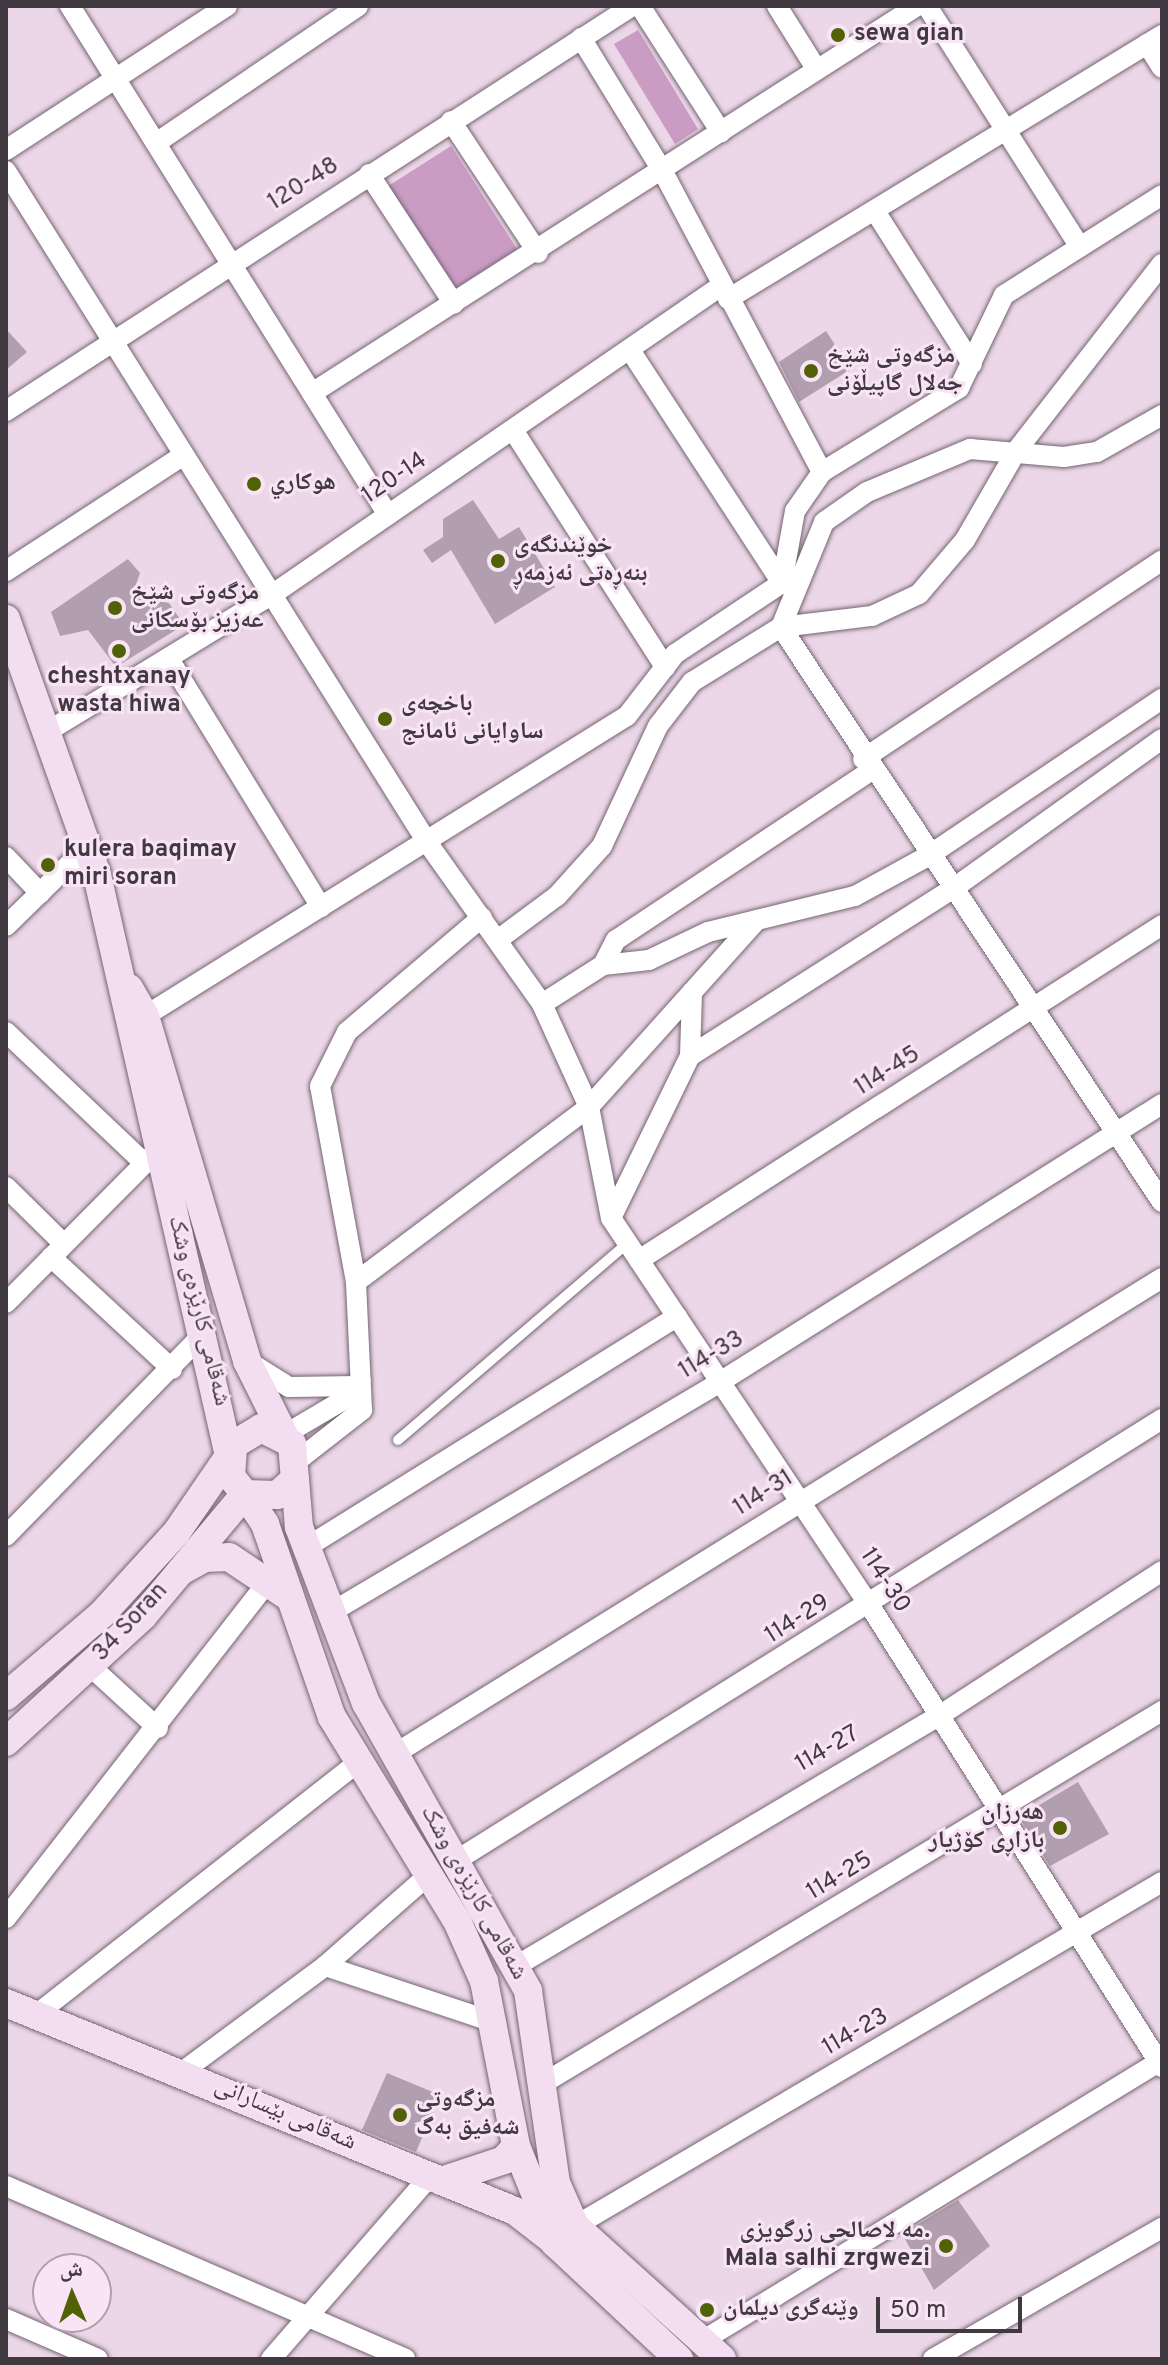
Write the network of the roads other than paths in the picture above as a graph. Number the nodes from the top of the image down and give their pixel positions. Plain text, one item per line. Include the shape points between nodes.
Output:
1 (70, 6) edge
2 (227, 6) edge
3 (358, 6) edge
4 (632, 6) edge
5 (640, 6) edge
6 (777, 6) edge
7 (918, 6) edge
8 (581, 38) junction
9 (1155, 40) edge
10 (1162, 68) edge
11 (817, 70) junction
12 (116, 79) junction
13 (451, 121) junction
14 (721, 132) junction
15 (1008, 132) junction
16 (156, 143) junction
17 (6, 150) edge
18 (662, 170) junction
19 (6, 171) edge
20 (369, 174) junction
21 (1162, 195) edge
22 (875, 211) junction
23 (1080, 247) junction
24 (538, 253) junction
25 (230, 262) junction
26 (1162, 264) edge
27 (725, 293) junction
28 (454, 304) junction
29 (110, 339) junction
30 (630, 350) junction
31 (972, 364) junction
32 (312, 393) junction
33 (6, 411) edge
34 (1162, 415) edge
35 (513, 430) junction
36 (1017, 450) junction
37 (184, 455) junction
38 (822, 472) junction
39 (388, 515) junction
40 (1162, 560) edge
41 (6, 571) edge
42 (782, 583) junction
43 (273, 594) junction
44 (6, 619) edge
45 (781, 627) junction
46 (169, 659) junction
47 (665, 667) junction
48 (1162, 699) edge
49 (57, 726) junction
50 (1162, 739) edge
51 (867, 765) junction
52 (427, 842) junction
53 (87, 847) junction
54 (928, 856) junction
55 (6, 857) edge
56 (951, 890) junction
57 (40, 893) junction
58 (321, 907) junction
59 (482, 917) junction
60 (757, 920) junction
61 (1162, 925) edge
62 (6, 926) edge
63 (499, 939) junction
64 (603, 965) junction
65 (125, 981) junction
66 (692, 992) junction
67 (542, 1004) junction
68 (1033, 1011) junction
69 (145, 1016) junction
70 (6, 1032) edge
71 (690, 1056) junction
72 (1162, 1104) edge
73 (589, 1107) junction
74 (1116, 1134) junction
75 (6, 1187) edge
76 (184, 1200) junction
77 (1162, 1202) edge
78 (611, 1218) junction
79 (58, 1251) junction
80 (634, 1252) junction
81 (1162, 1278) edge
82 (356, 1282) junction
83 (6, 1303) edge
84 (677, 1317) junction
85 (205, 1332) junction
86 (247, 1361) junction
87 (172, 1369) junction
88 (360, 1382) junction
89 (720, 1382) junction
90 (1162, 1419) edge
91 (284, 1435) junction
92 (398, 1440) dead end
93 (229, 1456) junction
94 (296, 1470) junction
95 (245, 1494) junction
96 (801, 1502) junction
97 (7, 1532) edge
98 (307, 1547) junction
99 (1162, 1571) edge
100 (177, 1573) junction
101 (277, 1588) junction
102 (870, 1606) junction
103 (330, 1613) junction
104 (90, 1666) junction
105 (6, 1696) edge
106 (1162, 1711) edge
107 (939, 1716) junction
108 (158, 1728) junction
109 (6, 1742) edge
110 (393, 1755) junction
111 (358, 1762) junction
112 (1000, 1812) junction
113 (457, 1860) junction
114 (425, 1878) junction
115 (1162, 1882) edge
116 (6, 1918) edge
117 (1075, 1936) junction
118 (325, 1966) junction
119 (516, 1966) junction
120 (6, 2003) edge
121 (37, 2014) junction
122 (496, 2023) junction
123 (1161, 2063) edge
124 (182, 2072) junction
125 (542, 2084) junction
126 (516, 2146) junction
127 (436, 2179) junction
128 (6, 2186) edge
129 (1162, 2228) edge
130 (565, 2234) junction
131 (308, 2316) junction
132 (6, 2319) edge
133 (712, 2350) edge
134 (98, 2359) edge
135 (271, 2359) edge
136 (405, 2359) edge
137 (679, 2359) edge
138 (933, 2359) edge

1 - 12 street
2 - 12 street
3 - 16 street
4 - 8 street, 120-48
5 - 14 street
6 - 11 street
7 - 11 street
7 - 15 street
8 - 13 street, 120-48
8 - 18 street
9 - 10 street
9 - 15 street, 120-14
11 - 14 street
12 - 16 street
12 - 17 street
13 - 20 street, 120-48
13 - 24 street
14 - 18 street
15 - 22 street, 120-14
15 - 23 street
16 - 25 street
18 - 24 street
18 - 27 street
19 - 29 street
20 - 25 street, 120-48
20 - 28 street
21 - 23 street
22 - 27 street, 120-14
22 - 31 street
23 - 31 street via 995,303
24 - 28 street
25 - 29 street, 120-48
25 - 32 street
26 - 36 street
27 - 30 street, 120-14
27 - 38 street
28 - 32 street
29 - 33 street, 120-48
29 - 37 street
30 - 35 street, 120-14
30 - 42 street
31 - 38 street via 959,388
32 - 39 street
34 - 36 street via 1097,452 1064,457
35 - 39 street, 120-14
35 - 47 street
36 - 45 street via 965,540 919,594 872,616
36 - 45 street via 970,449 867,492 824,522
37 - 41 street
37 - 43 street
38 - 42 street via 795,511
39 - 43 street, 120-14
40 - 51 street
42 - 47 street
43 - 46 street
43 - 49 street, 120-14
43 - 52 street
44 - 49 main road, شەقامی کارێزەی وشک
45 - 51 street
45 - 63 street via 692,682 658,726 602,846 557,896
46 - 49 street
46 - 58 street
47 - 52 street via 627,716
48 - 54 street
49 - 53 main road, شەقامی کارێزەی وشک
50 - 56 street
51 - 54 street
51 - 64 street via 616,940
52 - 58 street
52 - 59 street
53 - 57 street
53 - 65 main road, شەقامی کارێزەی وشک
54 - 56 street
54 - 60 street via 855,896
55 - 57 street
56 - 68 street
56 - 71 street
57 - 62 street
58 - 69 street
59 - 63 street
59 - 82 street via 383,995 329,1058 320,1086 322,1119
60 - 64 street via 708,932 649,960
60 - 66 street
61 - 68 street, 114-45
63 - 67 street
64 - 67 street
65 - 69 main road, شەقامی کارێزەی وشک
65 - 76 main road, شەقامی کارێزەی وشک via 127,1029
66 - 71 street
66 - 73 street
67 - 73 street
68 - 74 street
68 - 80 street, 114-45
69 - 76 main road, شەقامی کارێزەی وشک
70 - 79 street via 147,1159
71 - 78 street
72 - 74 street, 114-33
73 - 78 street
73 - 82 street
74 - 77 street
74 - 89 street, 114-33
75 - 79 street
76 - 85 main road, شەقامی کارێزەی وشک
76 - 86 main road, شەقامی کارێزەی وشک
78 - 80 street, 114-30
79 - 83 street
79 - 87 street
80 - 84 street, 114-30
80 - 92 lane
81 - 96 street, 114-31
82 - 88 street
84 - 89 street, 114-30
84 - 98 street
85 - 87 street
85 - 93 main road, شەقامی کارێزەی وشک
86 - 88 street via 289,1387
86 - 91 main road, شەقامی کارێزەی وشک
87 - 97 street
88 - 91 street
88 - 94 street via 362,1410
89 - 96 street, 114-30
89 - 103 street, 114-33
90 - 102 street, 114-29
91 - 93 main road via 249,1431
91 - 94 main road
93 - 95 main road via 231,1477
93 - 105 main road, 34 Soran via 176,1533 101,1615
94 - 95 main road via 277,1495
94 - 98 main road, شەقامی کارێزەی وشک via 293,1501
95 - 100 main road, 34 Soran
95 - 101 main road, شەقامی کارێزەی وشک via 265,1524
96 - 102 street, 114-30
96 - 110 street, 114-31
98 - 103 main road, شەقامی کارێزەی وشک
99 - 107 street, 114-27
100 - 101 main road via 204,1558 229,1557
100 - 104 main road, 34 Soran
101 - 108 street
101 - 111 main road, شەقامی کارێزەی وشک
102 - 107 street, 114-30
102 - 113 street, 114-29
103 - 110 main road, شەقامی کارێزەی وشک
104 - 108 street
104 - 109 main road, 34 Soran
106 - 112 street, 114-25
107 - 112 street, 114-30
107 - 119 street, 114-27
108 - 116 street
110 - 113 main road, شەقامی کارێزەی وشک
111 - 114 main road, شەقامی کارێزەی وشک
111 - 121 street
112 - 117 street, 114-30
112 - 125 street, 114-25
113 - 119 main road, شەقامی کارێزەی وشک
114 - 118 street
114 - 122 main road, شەقامی کارێزەی وشک via 458,1923
115 - 117 street, 114-23
117 - 123 street, 114-30
117 - 130 street, 114-23
118 - 122 street
118 - 124 street
119 - 125 main road, شەقامی کارێزەی وشک via 528,1991
120 - 121 main road, شەقامی بێسارانی
121 - 124 main road, شەقامی بێسارانی
122 - 126 main road, شەقامی کارێزەی وشک
123 - 133 street
124 - 127 main road, شەقامی بێسارانی
125 - 130 main road, شەقامی کارێزەی وشک
126 - 127 main road via 504,2160
126 - 130 main road, شەقامی کارێزەی وشک
127 - 130 main road, شەقامی بێسارانی
127 - 131 street
128 - 131 street
129 - 138 street
130 - 133 main road, شەقامی کارێزەی وشک
130 - 137 main road, شەقامی کارێزەی وشک
131 - 135 street
131 - 136 street
132 - 134 street

